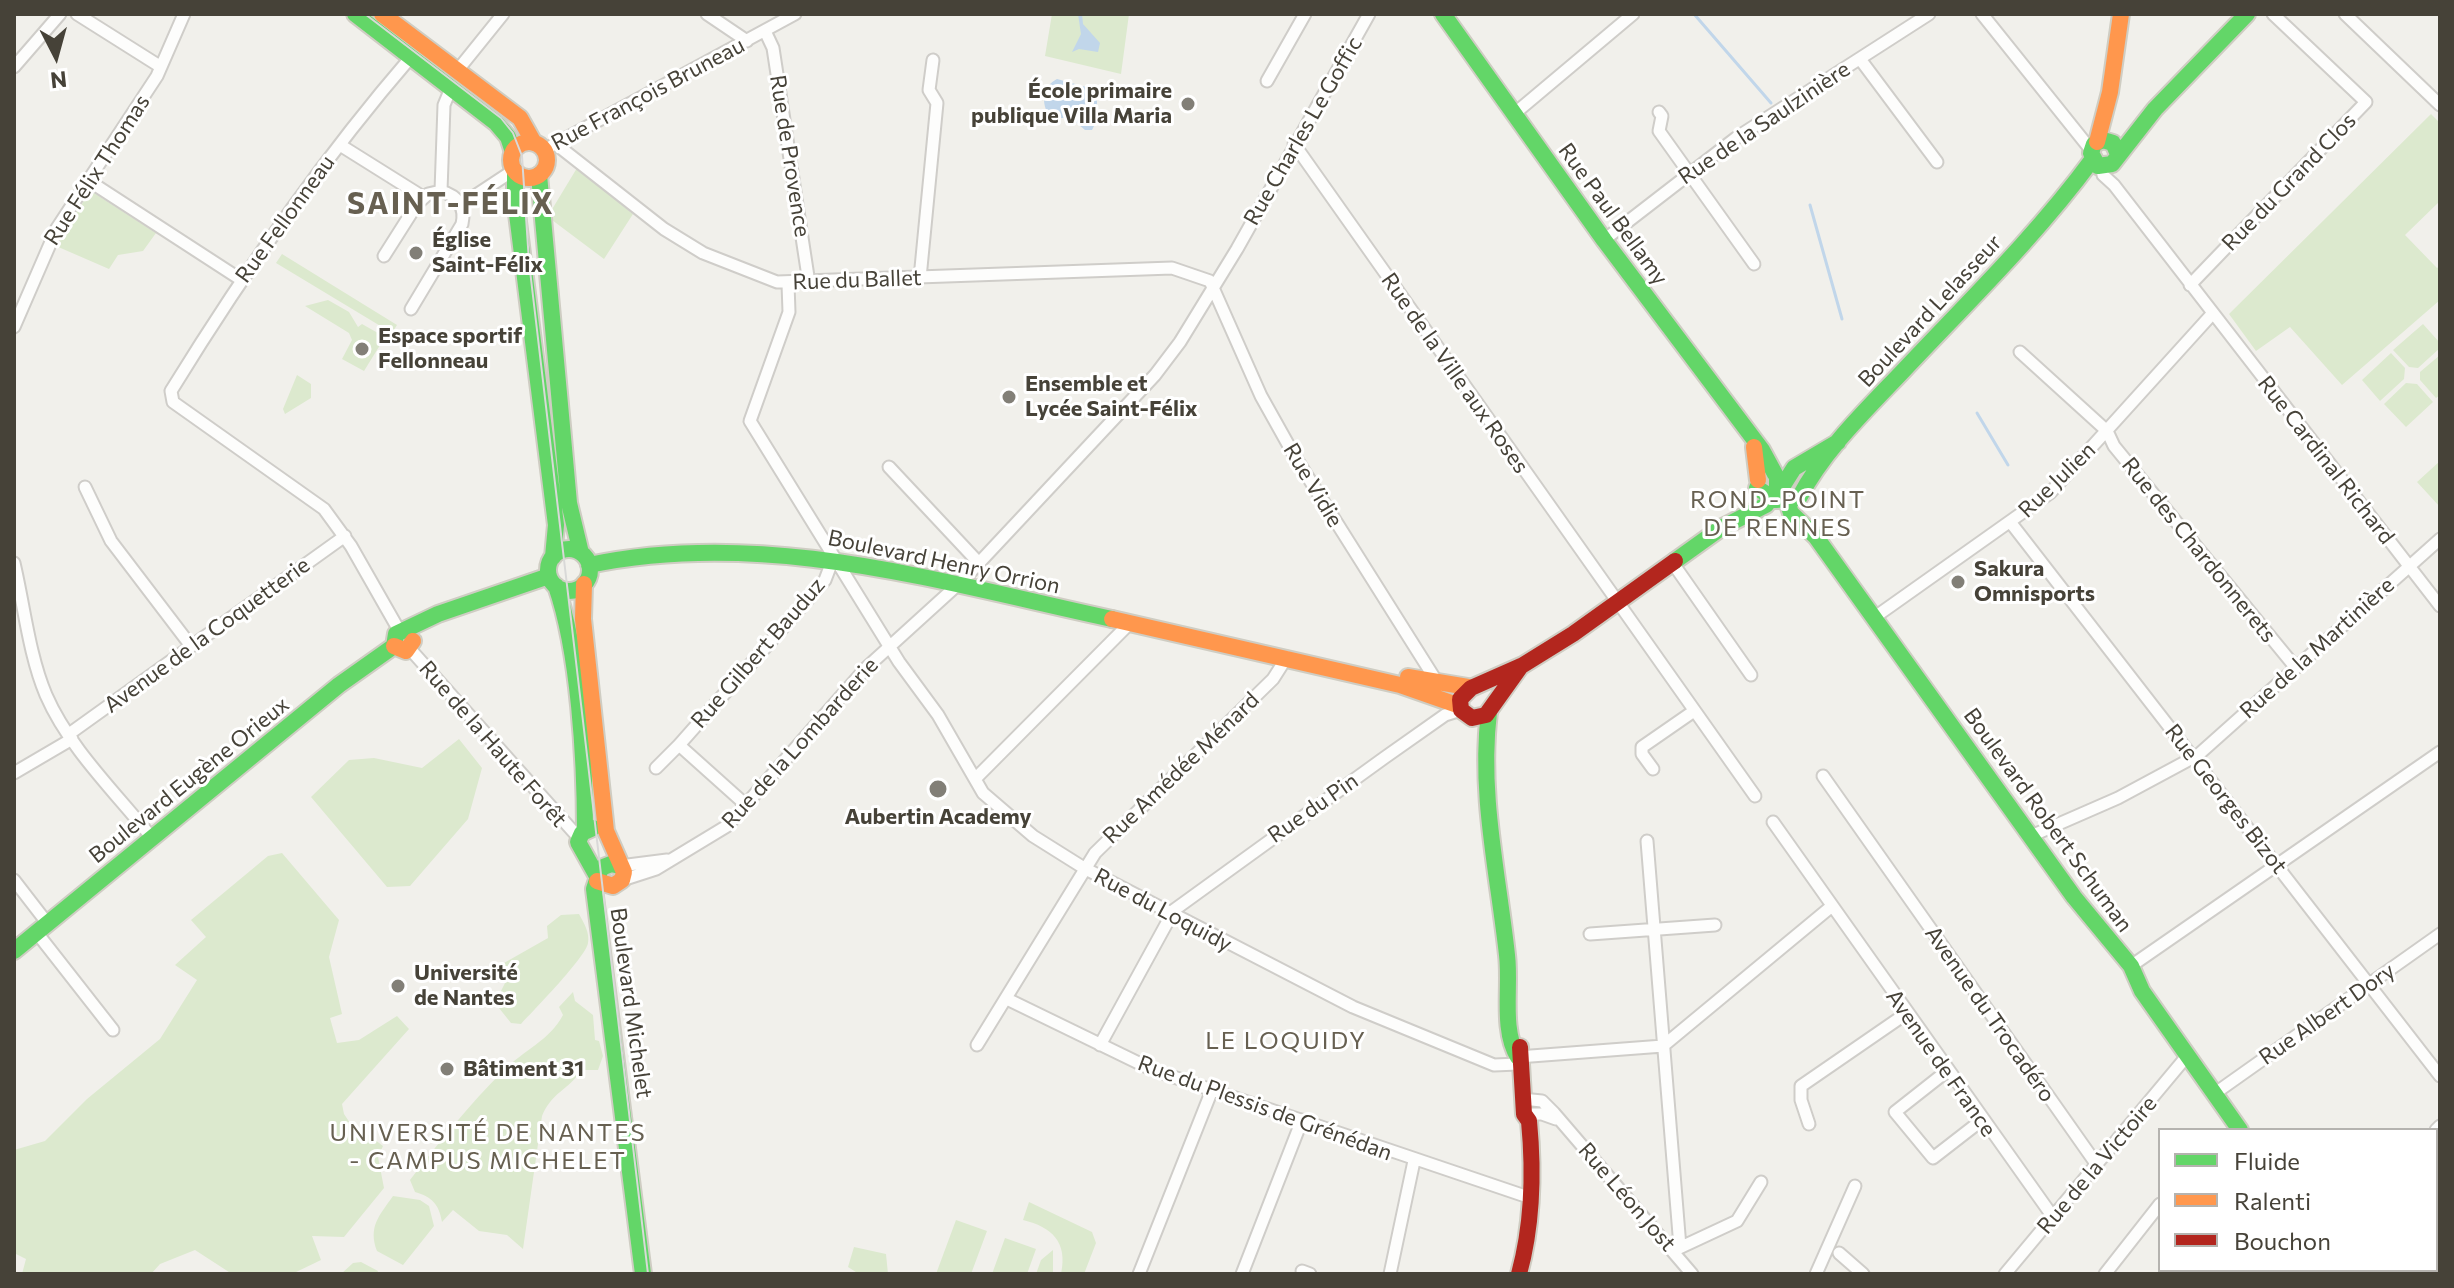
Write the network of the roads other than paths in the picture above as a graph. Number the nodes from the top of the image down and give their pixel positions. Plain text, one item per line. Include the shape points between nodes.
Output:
1 (60, 14) edge
2 (77, 14) edge
3 (184, 14) edge
4 (355, 14) edge
5 (382, 14) edge
6 (503, 14) edge
7 (707, 14) edge
8 (795, 14) edge
9 (1305, 14) edge
10 (1369, 14) edge
11 (1633, 14) edge
12 (1929, 14) edge
13 (1982, 14) edge
14 (2121, 14) edge
15 (2247, 14) edge
16 (2273, 14) edge
17 (2345, 14) edge
18 (1445, 15) edge
19 (765, 31) junction
20 (747, 41) junction
21 (411, 57) junction
22 (1860, 59) junction
23 (933, 60) dead end
24 (14, 67) edge
25 (161, 67) junction
26 (457, 71) junction
27 (1267, 81) dead end
28 (451, 88) junction
29 (2440, 105) edge
30 (1659, 112) dead end
31 (1514, 114) junction
32 (1294, 144) junction
33 (340, 145) junction
34 (545, 146) junction
35 (513, 152) junction
36 (2103, 154) junction
37 (1937, 162) dead end
38 (514, 171) junction
39 (1688, 172) junction
40 (539, 175) junction
41 (89, 181) junction
42 (441, 191) junction
43 (423, 197) junction
44 (461, 205) junction
45 (1604, 240) junction
46 (384, 256) dead end
47 (1754, 264) dead end
48 (920, 278) junction
49 (240, 279) junction
50 (809, 283) junction
51 (788, 284) junction
52 (1214, 285) junction
53 (2190, 285) junction
54 (411, 309) dead end
55 (2213, 313) junction
56 (14, 327) edge
57 (2020, 352) dead end
58 (171, 391) joint
59 (2107, 431) junction
60 (1751, 438) junction
61 (1838, 442) junction
62 (889, 467) dead end
63 (1781, 475) junction
64 (1758, 484) junction
65 (85, 487) dead end
66 (1791, 496) junction
67 (1729, 522) junction
68 (2011, 523) junction
69 (345, 536) junction
70 (2440, 539) edge
71 (553, 557) junction
72 (585, 559) junction
73 (833, 559) junction
74 (978, 562) junction
75 (1672, 562) junction
76 (14, 563) edge
77 (2409, 566) junction
78 (552, 581) junction
79 (584, 584) junction
80 (955, 587) junction
81 (1617, 600) junction
82 (2440, 606) edge
83 (1875, 617) junction
84 (1130, 623) junction
85 (404, 640) junction
86 (191, 646) junction
87 (890, 647) junction
88 (1417, 654) junction
89 (1287, 657) junction
90 (1521, 666) junction
91 (2296, 668) junction
92 (1751, 675) dead end
93 (1410, 678) junction
94 (1439, 684) junction
95 (1472, 686) junction
96 (1491, 708) junction
97 (1464, 711) junction
98 (1694, 711) junction
99 (70, 736) junction
100 (679, 745) junction
101 (2440, 752) edge
102 (2194, 758) junction
103 (1486, 766) junction
104 (656, 768) dead end
105 (1653, 769) dead end
106 (14, 773) edge
107 (1823, 776) dead end
108 (975, 779) junction
109 (1755, 796) dead end
110 (746, 805) junction
111 (1773, 822) dead end
112 (607, 834) junction
113 (2031, 836) junction
114 (152, 838) junction
115 (583, 839) junction
116 (1647, 841) dead end
117 (2276, 866) junction
118 (1084, 868) junction
119 (621, 873) junction
120 (597, 878) junction
121 (14, 880) edge
122 (1832, 906) junction
123 (1171, 914) junction
124 (1715, 925) dead end
125 (42, 928) junction
126 (1654, 930) junction
127 (1590, 934) dead end
128 (2440, 934) edge
129 (14, 951) edge
130 (2131, 966) junction
131 (2369, 985) junction
132 (1007, 999) junction
133 (1907, 1013) junction
134 (113, 1030) dead end
135 (977, 1045) dead end
136 (1100, 1045) junction
137 (1663, 1046) junction
138 (2187, 1056) junction
139 (1518, 1061) junction
140 (1947, 1071) junction
141 (2440, 1076) edge
142 (1212, 1090) junction
143 (2214, 1094) junction
144 (1523, 1106) junction
145 (1302, 1120) junction
146 (1982, 1120) junction
147 (1809, 1124) dead end
148 (2232, 1126) edge
149 (1414, 1161) junction
150 (2097, 1165) junction
151 (1761, 1182) dead end
152 (1855, 1186) dead end
153 (1531, 1198) junction
154 (2158, 1207) edge
155 (2053, 1217) junction
156 (1676, 1249) junction
157 (1839, 1253) dead end
158 (643, 1274) edge
159 (1139, 1274) edge
160 (1242, 1274) edge
161 (1390, 1274) edge
162 (1519, 1274) edge
163 (1692, 1274) edge
164 (1816, 1274) edge
165 (1863, 1274) edge
166 (2005, 1274) edge
167 (2105, 1274) edge

1 - 24 street
2 - 25 street
3 - 25 street, Rue Félix Thomas
4 - 21 main road
5 - 26 main road
6 - 26 street
7 - 20 street
8 - 19 street, Rue François Bruneau
9 - 27 street
10 - 32 street, Rue Charles Le Goffic
11 - 31 street
12 - 22 street, Rue de la Saulzinière
13 - 36 street, Rue Cardinal Richard
14 - 36 main road
15 - 36 main road, Boulevard Lelasseur
16 - 53 street, Rue du Grand Clos via 2366,102
17 - 29 street
18 - 31 main road, Rue Paul Bellamy
19 - 20 street, Rue François Bruneau
19 - 50 street, Rue de Provence via 773,48
20 - 34 street, Rue François Bruneau
21 - 28 main road
21 - 33 street, Rue Fellonneau
22 - 37 street
22 - 39 street, Rue de la Saulzinière
23 - 48 street via 929,90 937,103
25 - 41 street, Rue Félix Thomas
26 - 34 main road via 520,118
28 - 35 main road via 505,132
28 - 42 street via 444,105
30 - 39 street via 1659,131
31 - 45 main road, Rue Paul Bellamy
32 - 52 street, Rue Charles Le Goffic
32 - 81 street, Rue de la Ville aux Roses
33 - 43 street
33 - 49 street, Rue Fellonneau
34 - 35 main road via 521,144
34 - 40 main road via 546,165
34 - 51 street, Rue du Ballet via 703,253
35 - 38 main road
36 - 53 street, Rue Cardinal Richard via 2103,175
36 - 61 main road, Boulevard Lelasseur
38 - 40 main road via 526,178
38 - 44 street
38 - 71 main road via 556,525
39 - 45 street, Rue de la Saulzinière
39 - 47 street
40 - 72 main road via 565,460
41 - 49 street
41 - 56 street, Rue Félix Thomas via 51,238
42 - 43 street
42 - 44 street
43 - 46 street
44 - 54 street via 462,224
45 - 60 main road, Rue Paul Bellamy
48 - 50 street, Rue du Ballet
48 - 52 street, Rue du Ballet via 1172,268
49 - 58 street, Rue Fellonneau
50 - 51 street, Rue du Ballet
51 - 73 street, Rue du Loquidy via 789,312 750,421
52 - 74 street, Rue Charles Le Goffic via 1155,375
52 - 88 street, Rue Vidie via 1261,396
53 - 55 street, Rue Cardinal Richard
55 - 59 street, Rue Julien
55 - 77 street, Rue Cardinal Richard
57 - 59 street, Rue des Chardonnerets
58 - 69 street, Rue de la Haute Forêt via 173,402 324,509
59 - 68 street, Rue Julien via 2050,493
59 - 91 street, Rue des Chardonnerets
60 - 63 main road, Rue Paul Bellamy
60 - 64 main road, Rue Paul Bellamy
61 - 63 main road, Boulevard Lelasseur
61 - 66 main road, Boulevard Lelasseur
62 - 74 street
63 - 64 main road
63 - 66 main road via 1782,487
64 - 66 main road
64 - 67 main road
65 - 86 street via 111,541
66 - 67 main road
66 - 83 main road, Boulevard Robert Schuman
67 - 75 main road
68 - 83 street, Rue Julien
68 - 102 street, Rue Georges Bizot
69 - 85 street, Rue de la Haute Forêt
69 - 86 street, Avenue de la Coquetterie
70 - 77 street, Rue de la Martinière
71 - 72 main road via 566,550
71 - 78 main road
72 - 73 main road, Boulevard Henry Orrion via 680,552
72 - 79 main road
73 - 80 main road, Boulevard Henry Orrion
73 - 87 street, Rue du Loquidy
73 - 100 street, Rue Gilbert Bauduz via 825,580
74 - 80 street, Rue de la Lombarderie
75 - 81 main road
75 - 92 street
76 - 99 street via 45,693
77 - 82 street, Rue Cardinal Richard
77 - 91 street, Rue de la Martinière
78 - 79 main road via 572,591
78 - 85 main road, Boulevard Eugène Orieux via 438,614
78 - 115 main road, Boulevard Michelet via 567,618 585,787
79 - 112 main road via 583,619
80 - 84 main road, Boulevard Henry Orrion
80 - 87 street, Rue de la Lombarderie
81 - 90 main road
81 - 98 street, Rue de la Ville aux Roses
83 - 113 main road, Boulevard Robert Schuman
84 - 89 main road, Boulevard Henry Orrion
84 - 108 street
85 - 114 main road, Boulevard Eugène Orieux via 339,685
85 - 115 street, Rue de la Haute Forêt
86 - 99 street, Avenue de la Coquetterie
87 - 108 street, Rue du Loquidy
87 - 110 street, Rue de la Lombarderie
88 - 93 street via 1418,669
88 - 94 street, Rue Vidie
89 - 93 main road, Boulevard Henry Orrion
89 - 97 main road, Boulevard Henry Orrion via 1400,685
89 - 118 street, Rue Amédée Ménard via 1273,679
90 - 95 main road
90 - 96 main road
91 - 102 street, Rue de la Martinière
93 - 94 main road, Boulevard Henry Orrion
94 - 95 main road, Boulevard Henry Orrion
95 - 96 main road via 1489,692
95 - 97 main road via 1461,694
96 - 97 main road via 1481,717
96 - 103 main road
97 - 103 main road
97 - 123 street, Rue du Pin via 1445,715
98 - 105 street via 1642,747
98 - 109 street, Rue de la Ville aux Roses
99 - 106 street, Avenue de la Coquetterie
99 - 114 street
100 - 104 street, Rue Gilbert Bauduz
100 - 110 street, Rue Gilbert Bauduz
101 - 117 street
102 - 113 street, Rue de la Martinière
102 - 117 street, Rue Georges Bizot
103 - 139 main road
107 - 150 street, Avenue du Trocadéro
108 - 118 street, Rue du Loquidy via 985,795 1033,836
110 - 119 street, Rue de la Lombarderie via 721,831 668,860
111 - 122 street, Avenue de France
112 - 115 main road
112 - 119 main road
113 - 130 main road, Boulevard Robert Schuman via 2099,931
114 - 125 main road, Boulevard Eugène Orieux
115 - 120 main road, Boulevard Michelet
116 - 126 street
117 - 130 street
117 - 131 street, Rue Georges Bizot
118 - 123 street, Rue du Loquidy
118 - 132 street, Rue Amédée Ménard
119 - 120 main road via 613,886
120 - 158 main road, Boulevard Michelet via 595,905 611,1044
121 - 125 street
122 - 133 street, Avenue de France
122 - 137 street
123 - 136 street, Rue du Pin
123 - 139 street, Rue du Loquidy via 1389,1024 1494,1065
124 - 126 street
125 - 129 main road, Boulevard Eugène Orieux
125 - 134 street
126 - 127 street
126 - 137 street
128 - 131 street, Rue Albert Dory
130 - 138 main road, Boulevard Robert Schuman
131 - 141 street, Rue Georges Bizot
131 - 143 street, Rue Albert Dory
132 - 135 street, Rue Amédée Ménard
132 - 136 street, Rue du Plessis de Grénédan
133 - 140 street, Avenue de France
133 - 147 street via 1801,1086
136 - 142 street, Rue du Plessis de Grénédan via 1139,1065
137 - 139 street, Rue du Loquidy
137 - 156 street
138 - 143 main road, Boulevard Robert Schuman
138 - 150 street, Rue de la Victoire
139 - 144 main road
140 - 146 street, Avenue de France
140 - 146 street via 1895,1112 1933,1158
142 - 145 street, Rue du Plessis de Grénédan
142 - 159 street
143 - 148 main road, Boulevard Robert Schuman
144 - 153 main road via 1530,1132
144 - 156 street, Rue Léon Jost via 1560,1121
145 - 149 street, Rue du Plessis de Grénédan
145 - 160 street
146 - 155 street, Avenue de France
149 - 153 street, Rue du Plessis de Grénédan
149 - 161 street
150 - 155 street, Rue de la Victoire
151 - 156 street via 1737,1221
152 - 164 street
153 - 162 main road
154 - 167 street
155 - 166 street, Rue de la Victoire
156 - 163 street, Rue Léon Jost
157 - 165 street

